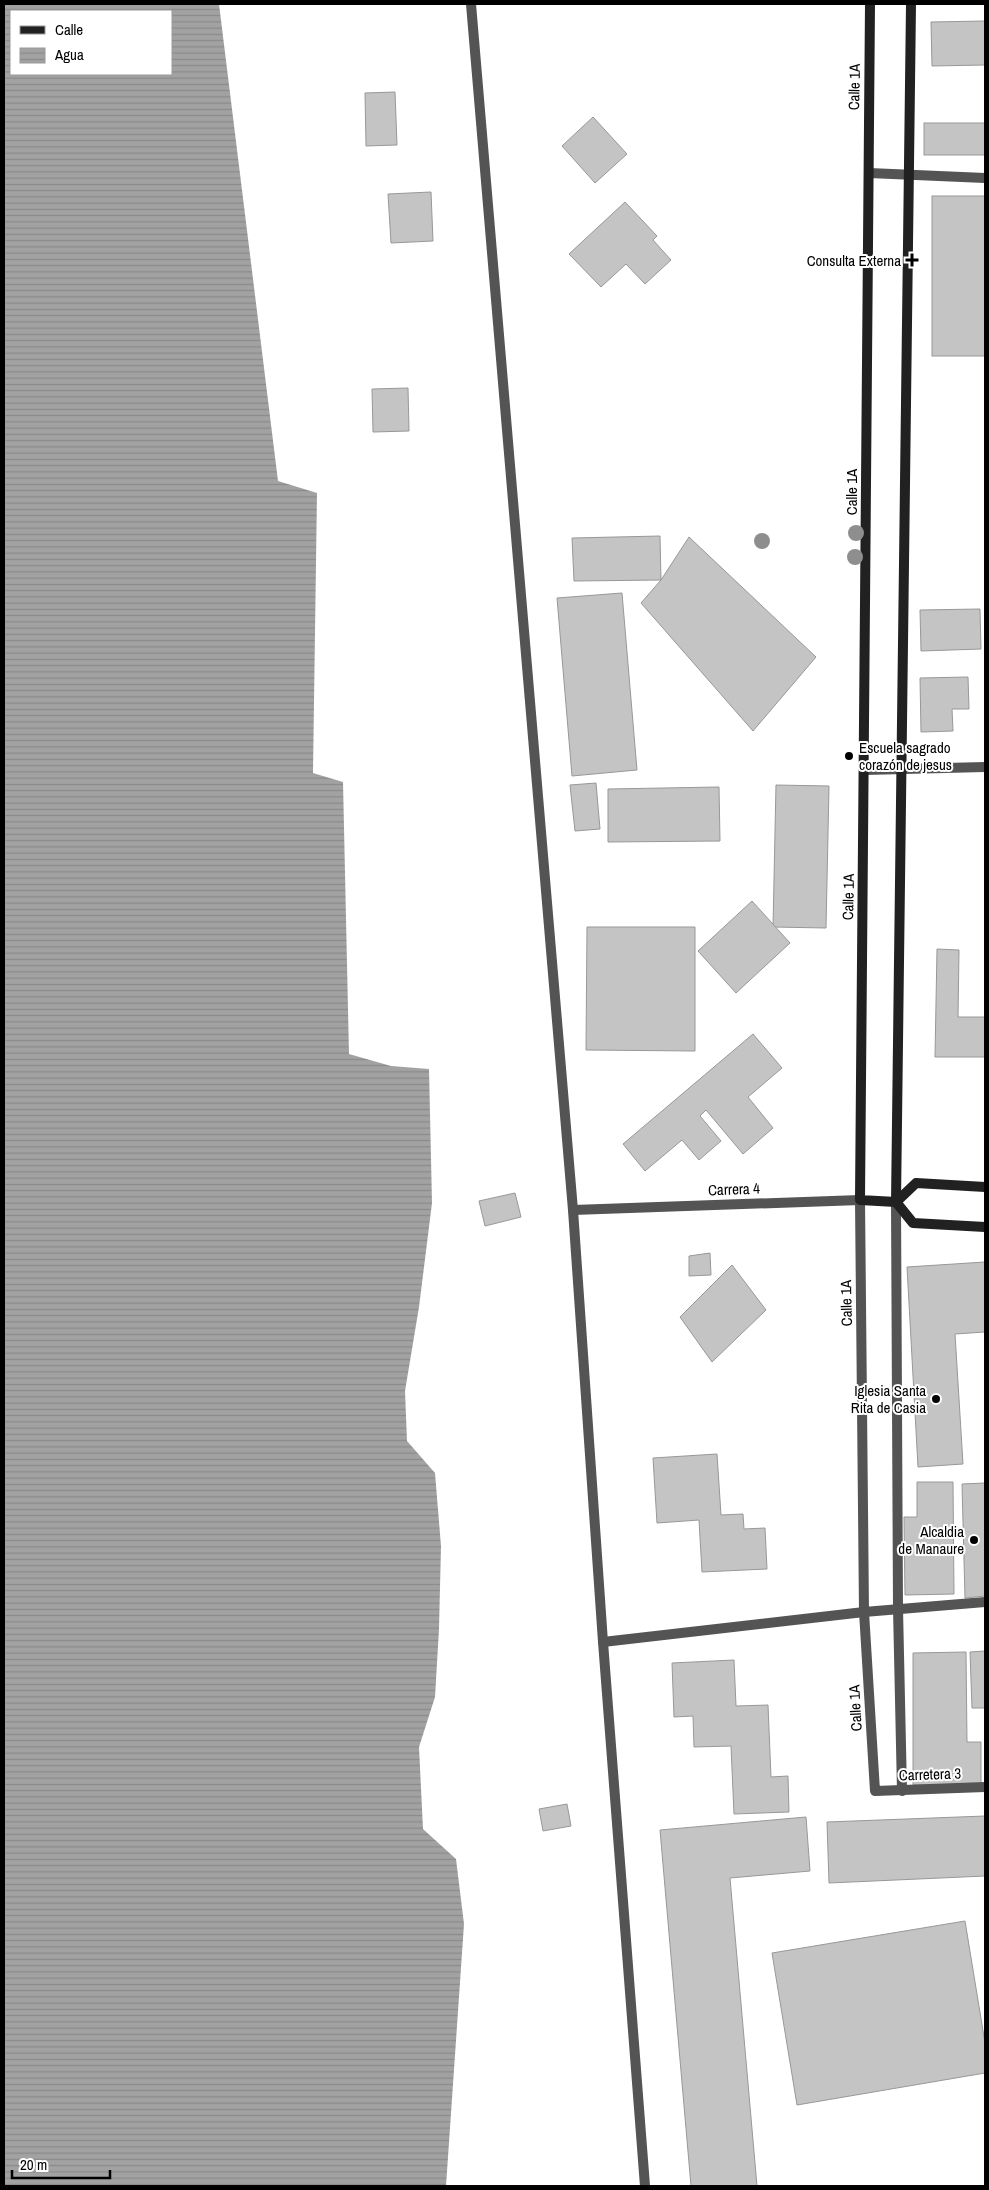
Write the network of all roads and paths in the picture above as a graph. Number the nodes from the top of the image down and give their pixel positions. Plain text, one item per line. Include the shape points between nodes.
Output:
1 (471, 4) edge
2 (870, 4) edge
3 (911, 4) edge
4 (869, 173) junction
5 (909, 174) junction
6 (985, 178) edge
7 (985, 767) edge
8 (902, 769) junction
9 (864, 770) junction
10 (985, 1187) edge
11 (860, 1200) junction
12 (896, 1202) junction
13 (573, 1210) junction
14 (985, 1227) edge
15 (985, 1602) edge
16 (898, 1608) junction
17 (864, 1612) junction
18 (603, 1642) junction
19 (985, 1787) edge
20 (875, 1791) joint
21 (902, 1791) junction
22 (645, 2186) edge

1 - 13 street
2 - 4 street, Calle 1A
3 - 5 street
4 - 5 street
4 - 9 street, Calle 1A
5 - 6 street
5 - 8 street
7 - 8 street
8 - 9 street
8 - 12 street
9 - 11 street, Calle 1A
10 - 12 street via 916,1184
11 - 12 street, Carrera 4
11 - 13 street, Carrera 4
11 - 17 street, Calle 1A
12 - 14 street via 914,1223
12 - 16 street
13 - 18 street
15 - 16 street
16 - 17 street
16 - 21 street
17 - 18 street
17 - 20 street, Calle 1A
18 - 22 street
19 - 21 street, Carretera 3
20 - 21 street, Carretera 3

